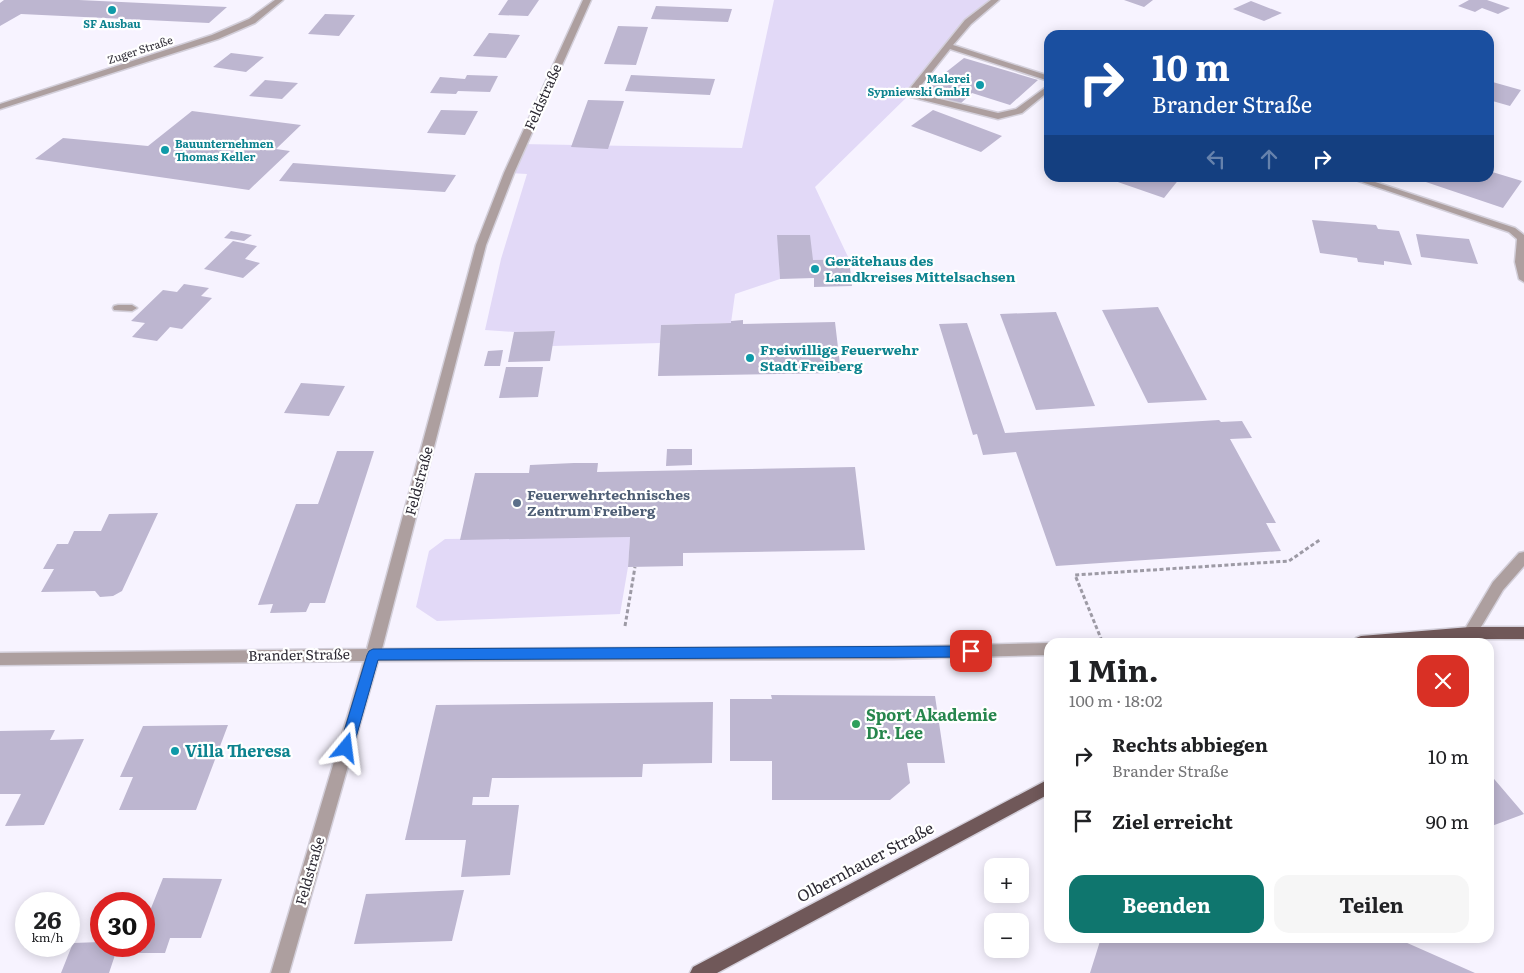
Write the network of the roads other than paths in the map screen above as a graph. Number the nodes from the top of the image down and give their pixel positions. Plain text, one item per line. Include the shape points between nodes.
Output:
1 (279, 0) edge
2 (587, 0) edge
3 (995, 0) edge
4 (949, 46) junction
5 (1044, 77) edge
6 (1044, 91) edge
7 (0, 107) edge
8 (1367, 182) edge
9 (1524, 279) edge
10 (118, 308) dead end
11 (132, 308) dead end
12 (1524, 557) edge
13 (1470, 633) junction
14 (1524, 633) edge
15 (1409, 638) edge
16 (1044, 649) edge
17 (373, 655) junction
18 (0, 659) edge
19 (1044, 789) edge
20 (280, 973) edge
21 (699, 973) edge

1 - 7 street, Zuger Straße via 252,21 215,38
2 - 17 street, Feldstraße via 509,173 481,245
3 - 4 street via 968,22
4 - 5 street
4 - 6 street via 910,94 998,116 1020,111
8 - 9 street via 1512,230 1522,238 1520,262
10 - 11 street
12 - 13 street via 1498,586
13 - 14 main road
13 - 15 main road
16 - 17 street, Brander Straße via 894,653
17 - 18 street, Brander Straße
17 - 20 street, Feldstraße
19 - 21 main road, Olbernhauer Straße

